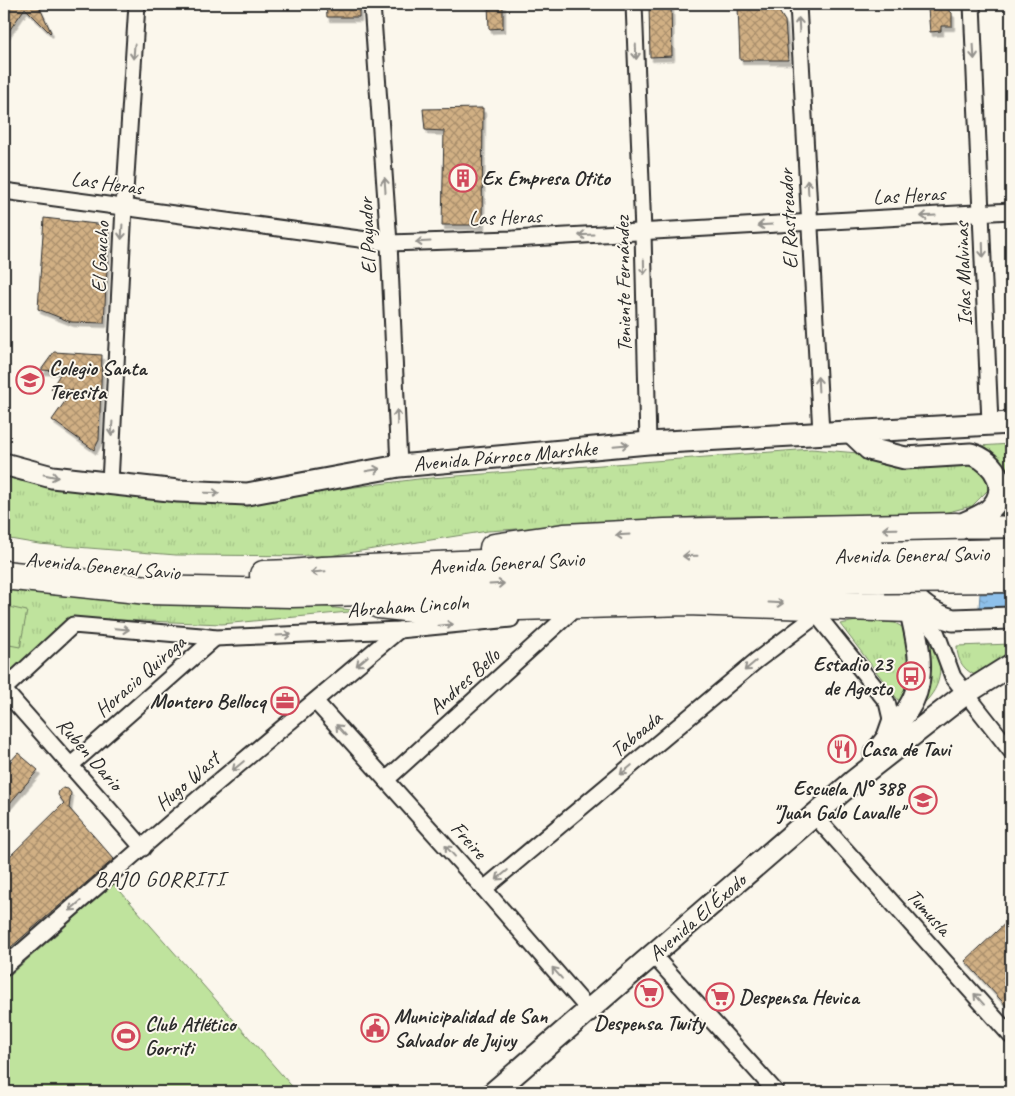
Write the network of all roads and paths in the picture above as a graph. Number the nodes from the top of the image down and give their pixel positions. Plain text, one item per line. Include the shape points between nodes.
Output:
1 (137, 4) edge
2 (372, 4) edge
3 (634, 4) edge
4 (798, 4) edge
5 (972, 4) edge
6 (4, 191) edge
7 (124, 207) junction
8 (1011, 211) edge
9 (981, 212) junction
10 (809, 222) junction
11 (644, 232) junction
12 (389, 243) junction
13 (990, 423) junction
14 (1011, 423) edge
15 (851, 432) junction
16 (821, 433) junction
17 (648, 443) junction
18 (4, 464) edge
19 (399, 466) junction
20 (110, 483) junction
21 (956, 527) junction
22 (1011, 527) edge
23 (1011, 553) edge
24 (4, 557) edge
25 (353, 570) junction
26 (4, 575) edge
27 (740, 578) junction
28 (1011, 578) edge
29 (917, 604) junction
30 (814, 610) junction
31 (570, 613) junction
32 (1011, 618) edge
33 (399, 630) junction
34 (215, 638) junction
35 (1008, 666) edge
36 (4, 689) edge
37 (965, 694) junction
38 (315, 701) junction
39 (1011, 751) edge
40 (875, 754) junction
41 (72, 765) junction
42 (386, 780) junction
43 (855, 780) junction
44 (815, 816) junction
45 (143, 848) junction
46 (484, 889) junction
47 (653, 955) junction
48 (4, 967) edge
49 (589, 1010) junction
50 (1011, 1036) edge
51 (494, 1092) edge
52 (776, 1092) edge

1 -> 7 street, El Gaucho
12 -> 2 street, El Payador
3 -> 11 street, Teniente Fernández
10 -> 4 street, El Rastreador
5 -> 9 street, Islas Malvinas
6 - 7 street, Las Heras
7 - 12 street, Las Heras
7 -> 20 street, El Gaucho
8 - 9 street, Las Heras
9 -> 10 street, Las Heras
9 -> 13 street, Islas Malvinas
10 -> 11 street, Las Heras
16 -> 10 street, El Rastreador
11 -> 12 street, Las Heras
11 -> 17 street, Teniente Fernández
19 -> 12 street, El Payador
13 - 14 main road, Avenida Párroco Marshke
13 - 15 main road, Avenida Párroco Marshke
15 - 16 main road, Avenida Párroco Marshke
15 - 21 main road, Avenida El Éxodo via 877,453 905,458 971,454 994,467 1000,491 997,499 987,512
16 - 17 main road, Avenida Párroco Marshke
19 -> 17 main road, Avenida Párroco Marshke
18 -> 20 main road, Avenida Párroco Marshke via 52,477
20 -> 19 main road, Avenida Párroco Marshke via 186,492 246,494
21 - 22 main road
21 -> 25 highway via 564,538
21 - 29 main road, Avenida El Éxodo via 924,540 905,561 904,581
23 - 27 highway, Avenida General Savio, bridge via 882,556
25 -> 24 highway, Avenida General Savio via 291,574 160,573
27 -> 25 highway, Avenida General Savio via 589,558
26 - 27 highway, Avenida General Savio via 148,590 291,593 422,608 628,601
27 - 28 highway, Avenida General Savio, bridge
27 -> 30 highway
27 - 31 street, Abraham Lincoln via 723,608
29 - 30 highway
29 - 32 main road via 953,620
29 - 37 street via 937,634 953,677
29 - 40 main road, Avenida El Éxodo via 919,672 914,699
30 - 40 street via 887,702 891,719
30 -> 46 street, Taboada
33 -> 31 street, Abraham Lincoln
31 - 42 street, Andres Bello
34 -> 33 street, Abraham Lincoln
33 -> 38 street, Hugo Wast
36 -> 34 street, Abraham Lincoln via 73,625
34 - 41 street, Horacio Quiroga
35 - 37 main road, Avenida El Éxodo
36 - 41 street, Ruben Dario
37 - 39 street
37 - 43 main road, Avenida El Éxodo
42 -> 38 street, Freire
38 -> 45 street, Hugo Wast
40 - 43 main road, Avenida El Éxodo
41 - 45 street, Ruben Dario
46 -> 42 street, Freire
43 - 44 main road, Avenida El Éxodo
44 - 47 main road, Avenida El Éxodo
50 -> 44 street, Tumusla
45 -> 48 street, Hugo Wast
49 -> 46 street, Freire
47 - 49 main road, Avenida El Éxodo
47 - 52 street
49 - 51 main road, Avenida El Éxodo

